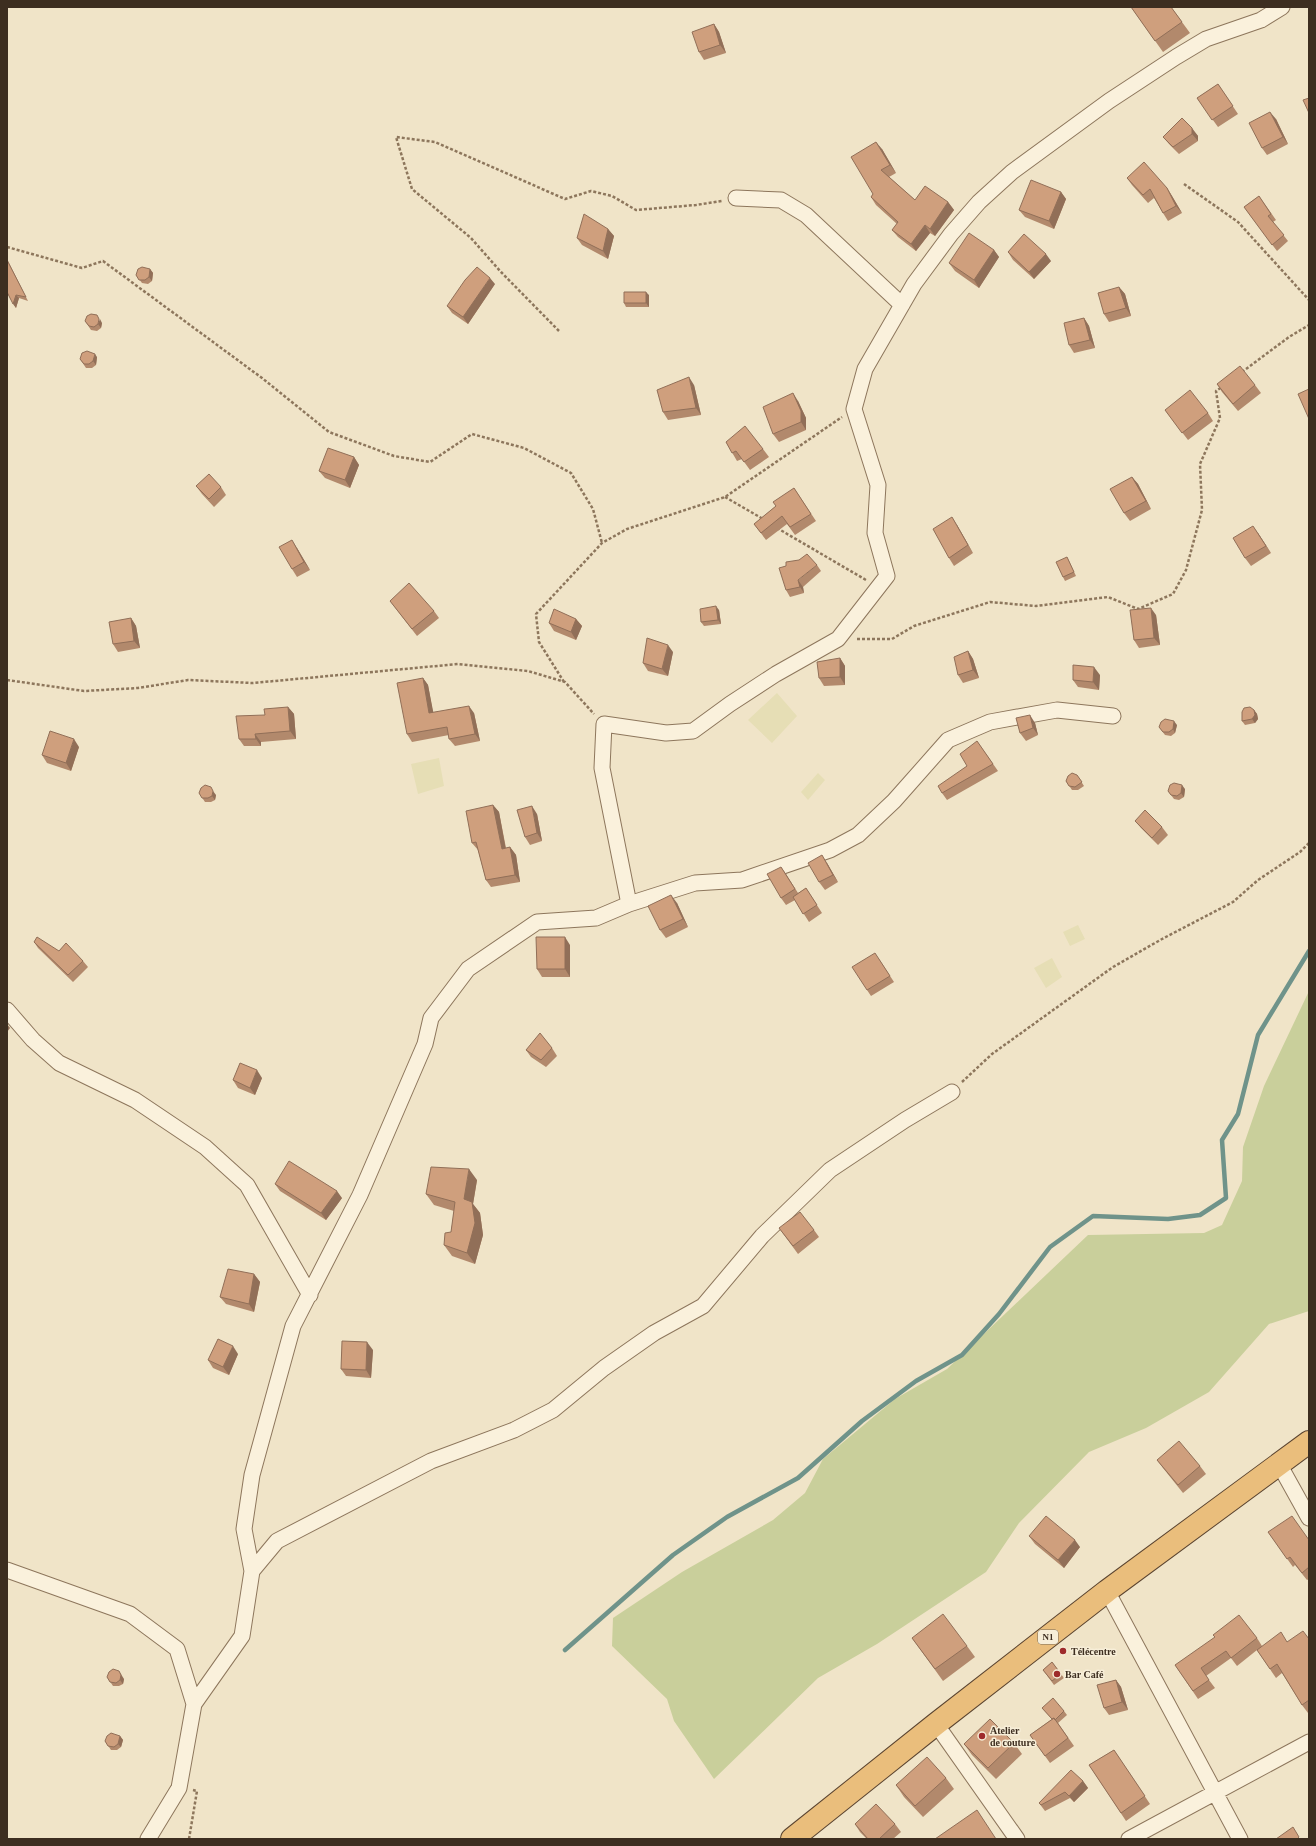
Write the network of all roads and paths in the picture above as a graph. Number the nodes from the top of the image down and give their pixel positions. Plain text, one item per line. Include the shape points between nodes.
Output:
1 (1282, 7) edge
2 (1184, 184) dead end
3 (736, 198) joint
4 (7, 247) edge
5 (1309, 300) edge
6 (902, 305) junction
7 (1309, 326) edge
8 (559, 331) dead end
9 (1241, 373) edge
10 (1229, 382) edge
11 (854, 409) junction
12 (724, 497) junction
13 (765, 520) edge
14 (771, 524) edge
15 (602, 544) junction
16 (878, 588) junction
17 (838, 639) junction
18 (7, 680) edge
19 (565, 682) junction
20 (1113, 716) dead end
21 (604, 724) junction
22 (1309, 843) edge
23 (629, 904) junction
24 (7, 1010) edge
25 (952, 1092) joint
26 (310, 1294) junction
27 (1309, 1442) edge
28 (1279, 1464) junction
29 (1309, 1518) edge
30 (7, 1570) edge
31 (252, 1571) junction
32 (1107, 1591) junction
33 (194, 1704) junction
34 (936, 1724) junction
35 (1309, 1742) edge
36 (179, 1788) junction
37 (1215, 1792) junction
38 (795, 1838) edge
39 (148, 1839) edge
40 (189, 1839) edge
41 (1017, 1839) edge
42 (1129, 1839) edge
43 (1240, 1839) edge

1 - 6 street via 1262,20 1206,38 1109,101 1012,172 979,202 951,234 914,284
2 - 5 path via 1238,222
3 - 6 street via 781,200 806,215
3 - 8 path via 696,205 636,210 612,196 591,191 564,199 434,142 396,137 412,189 471,238 500,272
4 - 15 path via 82,268 103,261 262,378 329,432 394,456 430,462 472,434 524,448 571,473 593,509
6 - 11 street via 865,369
7 - 9 path
10 - 17 path via 1216,391 1220,418 1200,464 1202,510 1186,570 1173,594 1138,609 1108,597 1036,606 990,602 914,626 892,639
11 - 12 path
11 - 16 street via 878,485 875,533 887,576
12 - 13 path
12 - 15 path via 628,530
14 - 16 path
15 - 19 path via 536,614 539,642
16 - 17 street
17 - 21 street via 776,674 693,731 666,733
18 - 19 path via 84,690 138,688 188,680 253,682 458,664 528,670
19 - 21 path
20 - 23 street via 1057,710 990,722 948,740 894,801 858,835 830,850 742,880 695,883
21 - 23 street via 602,768
22 - 25 path via 1258,880 1233,902 1162,938 1113,967 992,1054
23 - 26 street via 596,918 537,922 468,970 431,1018 425,1044 360,1195
24 - 26 street via 33,1040 59,1063 135,1100 205,1147 247,1186
25 - 31 street via 830,1170 762,1236 703,1306 654,1333 604,1368 553,1410 514,1430 431,1461 277,1540
26 - 31 street via 293,1326 252,1475 244,1529
27 - 28 highway, N1
28 - 29 street
28 - 32 highway, N1
30 - 33 street via 130,1614 177,1649
31 - 33 street via 242,1636
32 - 34 highway, N1
32 - 37 street
33 - 36 street
34 - 38 highway, N1
34 - 41 street
35 - 37 street
36 - 39 street
36 - 40 path via 197,1791
37 - 42 street
37 - 43 street

